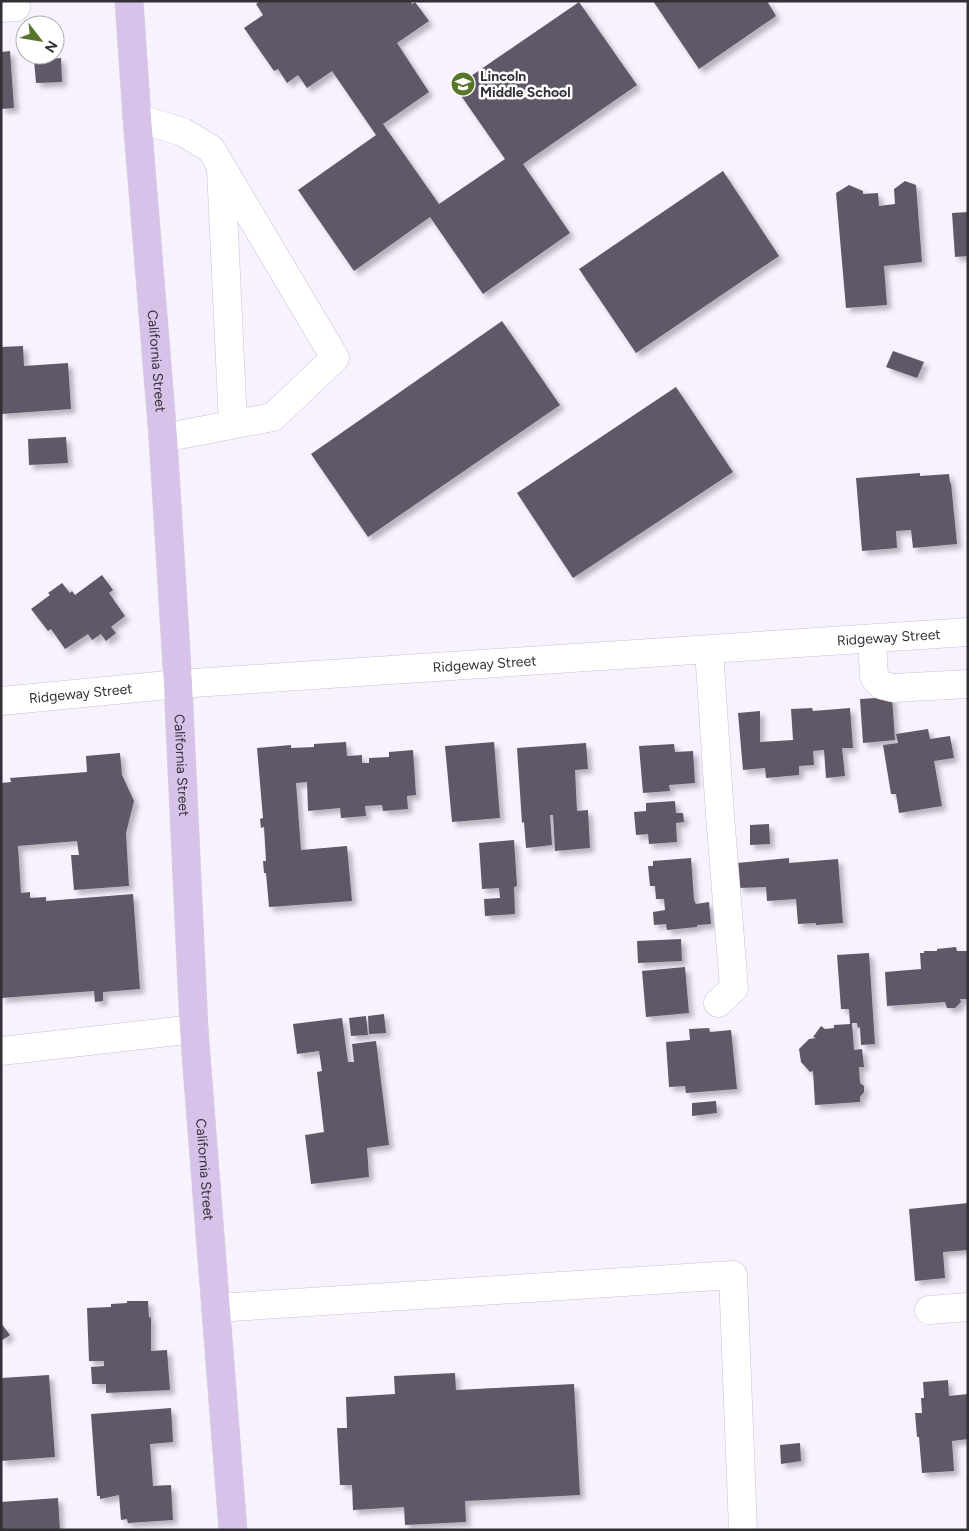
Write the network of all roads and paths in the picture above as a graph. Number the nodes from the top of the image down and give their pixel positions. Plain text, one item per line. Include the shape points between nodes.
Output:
1 (15, 1) edge
2 (129, 1) edge
3 (1, 8) edge
4 (137, 118) junction
5 (221, 165) junction
6 (233, 424) junction
7 (163, 438) junction
8 (968, 632) edge
9 (872, 639) junction
10 (709, 650) junction
11 (178, 684) junction
12 (968, 684) edge
13 (1, 701) edge
14 (718, 1003) dead end
15 (194, 1029) junction
16 (1, 1051) edge
17 (968, 1307) edge
18 (216, 1308) junction
19 (929, 1310) dead end
20 (233, 1530) edge
21 (743, 1530) edge

1 - 3 street via 16,7
2 - 4 main road, California Street
4 - 5 street via 183,132 211,149
4 - 7 main road, California Street
5 - 6 street
5 - 6 street via 335,358 273,417
6 - 7 street
7 - 11 main road, California Street
8 - 9 street, Ridgeway Street
9 - 10 street, Ridgeway Street
9 - 12 street via 874,677 881,685 893,688
10 - 11 street, Ridgeway Street
10 - 14 street via 734,988
11 - 13 street, Ridgeway Street
11 - 15 main road, California Street
15 - 16 street
15 - 18 main road, California Street
17 - 19 street
18 - 20 main road, California Street
18 - 21 street via 733,1274

